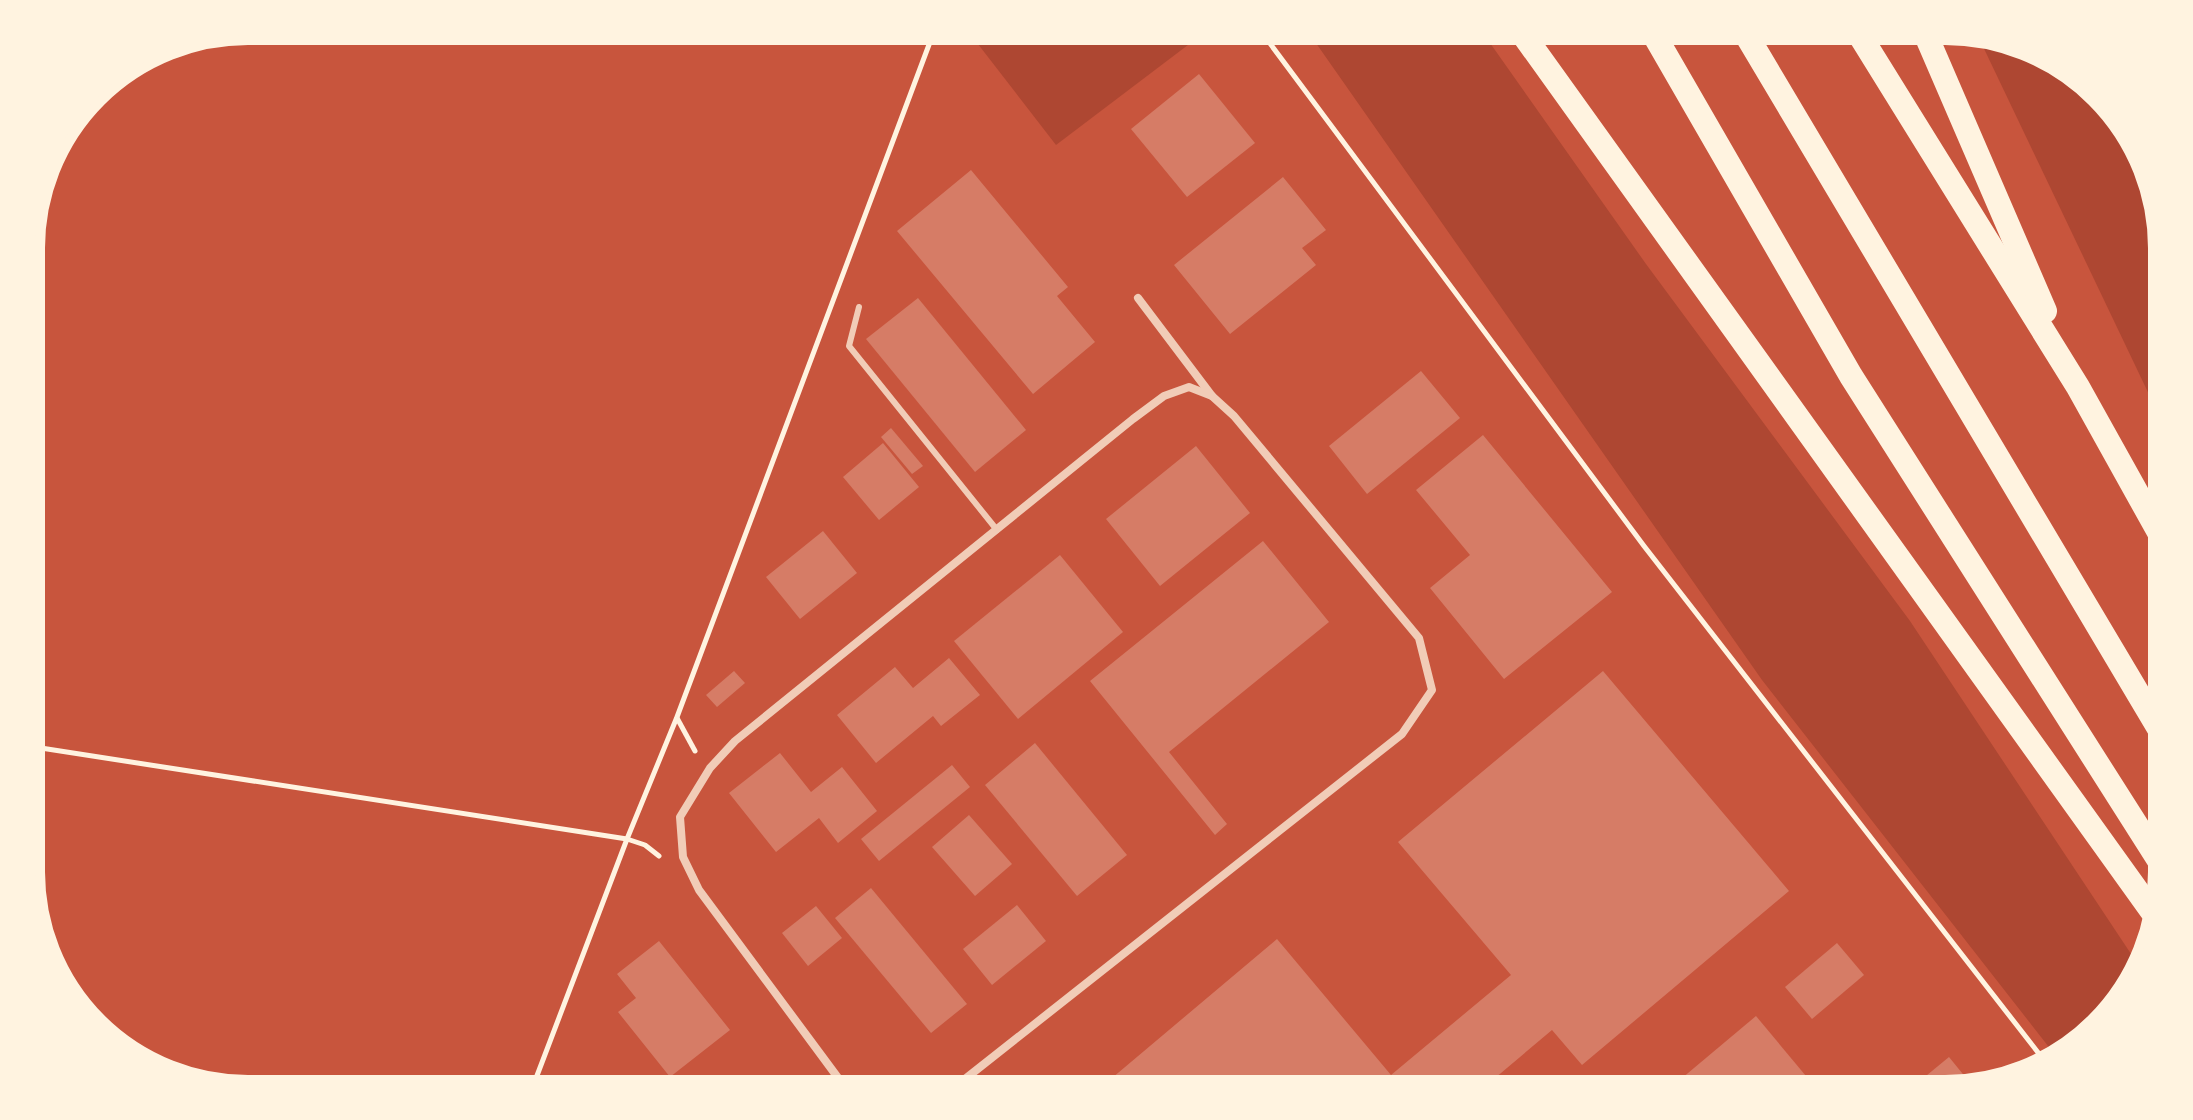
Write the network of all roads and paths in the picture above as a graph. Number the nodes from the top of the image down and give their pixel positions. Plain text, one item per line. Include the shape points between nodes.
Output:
1 (931, 40) edge
2 (1267, 40) edge
3 (1527, 40) edge
4 (1657, 40) edge
5 (1749, 40) edge
6 (1863, 40) edge
7 (1928, 40) edge
8 (1138, 298) dead end
9 (859, 307) dead end
10 (2078, 387) junction
11 (1212, 396) junction
12 (2153, 522) edge
13 (997, 530) junction
14 (677, 717) junction
15 (2153, 718) edge
16 (40, 748) edge
17 (710, 768) junction
18 (627, 839) junction
19 (2153, 851) edge
20 (683, 857) junction
21 (2149, 908) edge
22 (2041, 1057) edge
23 (535, 1080) edge
24 (840, 1080) edge
25 (964, 1080) edge

1 - 14 path
2 - 22 path via 1644,546
3 - 21 highway
4 - 19 highway via 1851,376
5 - 15 highway
6 - 10 highway
7 - 10 highway
8 - 11 street
9 - 13 lane via 849,346
10 - 12 highway
11 - 13 street via 1189,387 1164,396
11 - 25 street via 1419,638 1432,690 1402,734
13 - 17 street via 735,741
14 - 17 path via 707,771
14 - 18 path
16 - 18 path
17 - 20 street via 680,817
18 - 20 path via 660,857
18 - 23 path
20 - 24 street via 699,890

